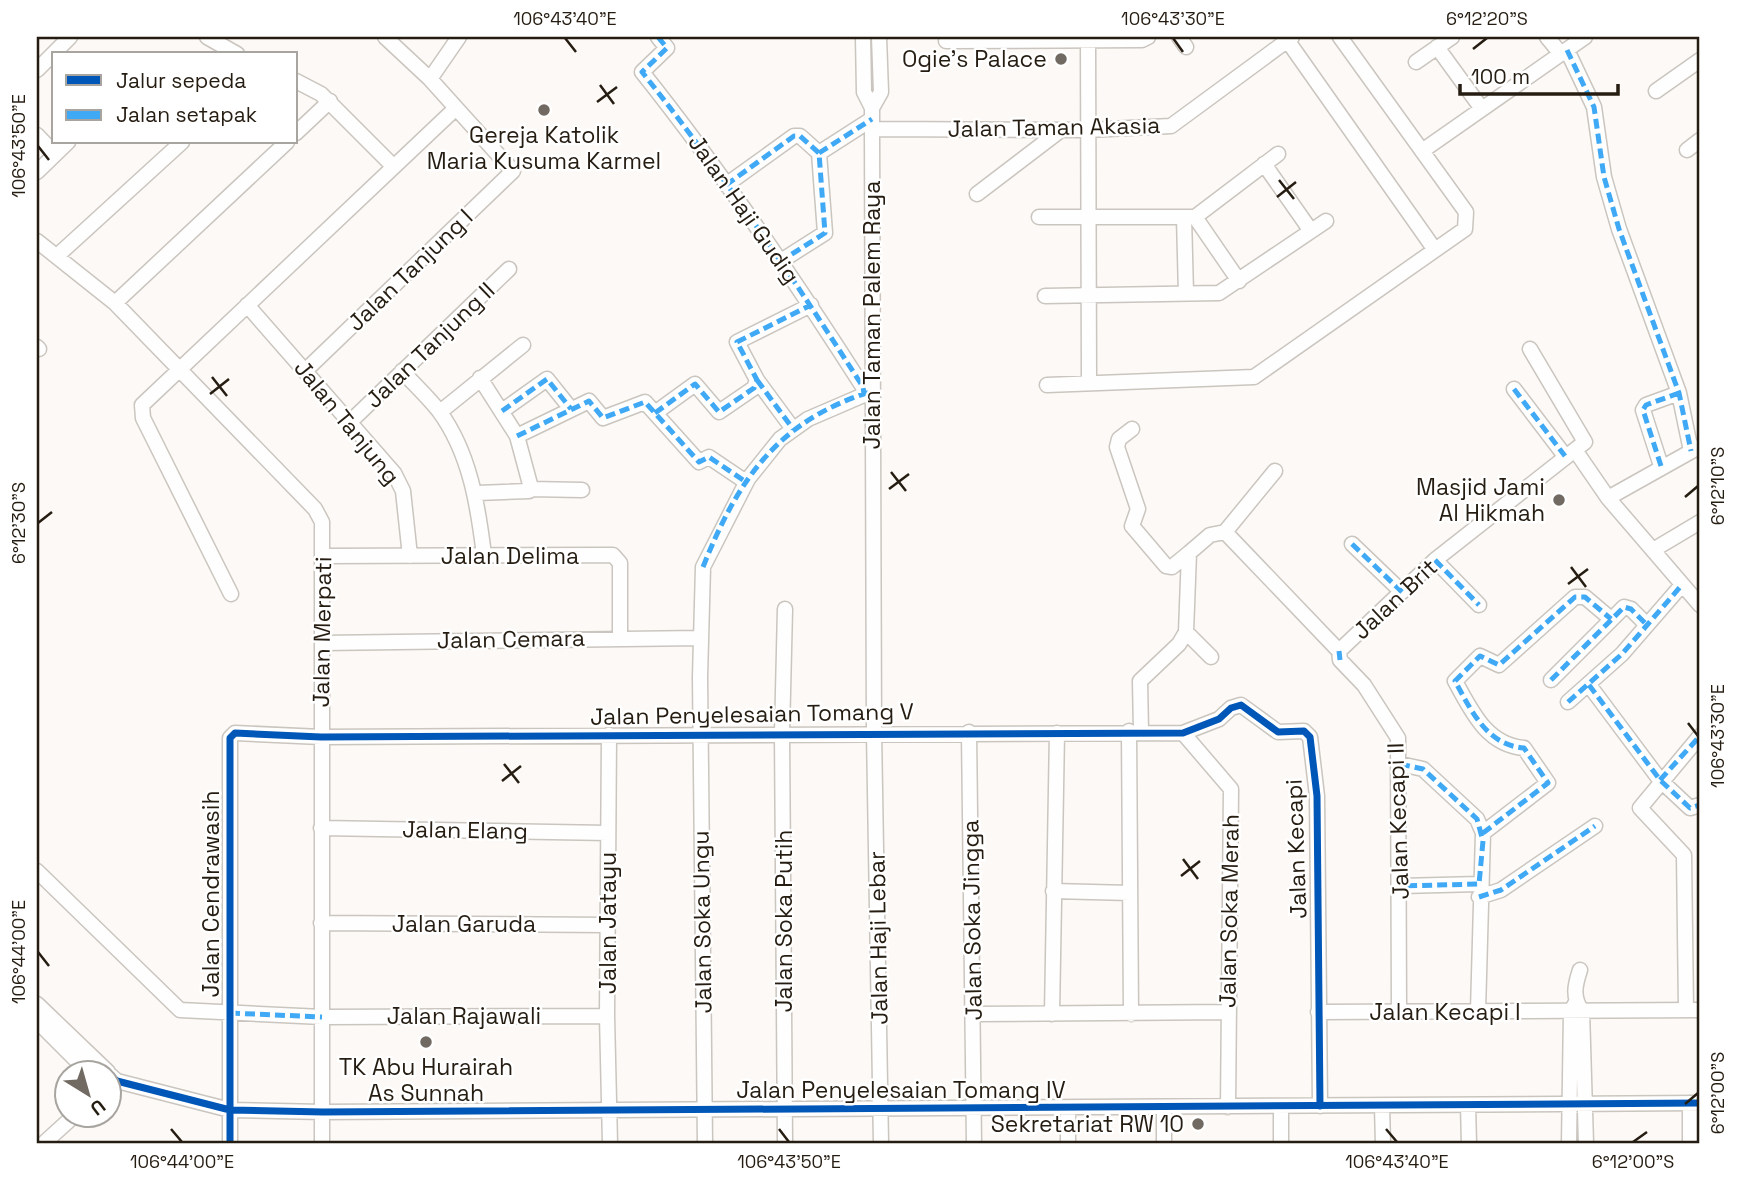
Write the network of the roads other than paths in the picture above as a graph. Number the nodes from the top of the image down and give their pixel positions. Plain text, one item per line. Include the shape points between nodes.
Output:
1 (70, 37) edge
2 (207, 37) edge
3 (385, 37) edge
4 (458, 37) edge
5 (658, 37) edge
6 (863, 37) edge
7 (879, 37) edge
8 (1148, 37) edge
9 (1340, 37) edge
10 (1452, 37) edge
11 (1547, 37) edge
12 (1585, 37) edge
13 (1288, 38) edge
14 (970, 39) edge
15 (1088, 39) edge
16 (946, 41) dead end
17 (1437, 47) junction
18 (55, 52) edge
19 (233, 52) edge
20 (1564, 52) junction
21 (52, 55) edge
22 (1700, 60) edge
23 (1416, 62) dead end
24 (37, 70) edge
25 (430, 79) junction
26 (298, 82) edge
27 (1656, 91) dead end
28 (330, 101) junction
29 (456, 108) junction
30 (1482, 109) junction
31 (872, 118) junction
32 (1061, 130) junction
33 (1088, 130) junction
34 (298, 131) edge
35 (37, 135) edge
36 (1700, 140) edge
37 (66, 144) edge
38 (180, 144) edge
39 (285, 144) edge
40 (1687, 150) dead end
41 (1422, 151) junction
42 (818, 153) junction
43 (55, 154) junction
44 (1278, 154) dead end
45 (1264, 164) junction
46 (393, 166) junction
47 (37, 172) edge
48 (726, 185) junction
49 (977, 194) dead end
50 (1039, 217) dead end
51 (1189, 217) junction
52 (1088, 218) junction
53 (1326, 220) dead end
54 (1311, 231) junction
55 (37, 241) edge
56 (1435, 250) junction
57 (57, 256) junction
58 (780, 261) junction
59 (509, 268) dead end
60 (1239, 281) junction
61 (1186, 294) junction
62 (1045, 296) dead end
63 (1088, 296) junction
64 (115, 303) junction
65 (810, 304) junction
66 (247, 305) junction
67 (523, 345) dead end
68 (1530, 349) dead end
69 (180, 368) junction
70 (306, 370) junction
71 (402, 371) junction
72 (480, 378) junction
73 (757, 380) junction
74 (1089, 383) junction
75 (1047, 385) dead end
76 (1514, 389) dead end
77 (868, 392) junction
78 (1679, 393) junction
79 (571, 408) junction
80 (502, 411) junction
81 (440, 412) junction
82 (655, 413) junction
83 (351, 421) junction
84 (793, 429) junction
85 (1132, 429) dead end
86 (517, 436) junction
87 (1696, 449) edge
88 (1570, 453) junction
89 (1661, 466) junction
90 (1275, 471) dead end
91 (746, 482) junction
92 (530, 489) junction
93 (582, 491) dead end
94 (477, 493) junction
95 (1608, 498) junction
96 (1700, 522) edge
97 (1225, 532) junction
98 (1352, 544) dead end
99 (1653, 550) junction
100 (1189, 553) junction
101 (484, 555) junction
102 (323, 556) junction
103 (410, 556) junction
104 (1435, 560) junction
105 (1681, 586) junction
106 (1402, 592) junction
107 (231, 594) dead end
108 (1479, 605) dead end
109 (1700, 605) edge
110 (785, 609) dead end
111 (1611, 619) junction
112 (1647, 625) junction
113 (1186, 632) junction
114 (620, 637) junction
115 (701, 638) junction
116 (322, 643) junction
117 (1339, 651) junction
118 (1211, 657) dead end
119 (1551, 680) dead end
120 (1589, 685) junction
121 (1568, 702) dead end
122 (1135, 731) junction
123 (874, 732) junction
124 (969, 732) junction
125 (782, 733) junction
126 (1057, 733) junction
127 (1183, 733) junction
128 (701, 734) junction
129 (609, 735) junction
130 (1700, 736) edge
131 (321, 737) junction
132 (1400, 764) junction
133 (1660, 780) junction
134 (1700, 805) edge
135 (1595, 826) dead end
136 (321, 828) junction
137 (608, 832) junction
138 (1483, 833) junction
139 (37, 871) edge
140 (1401, 887) junction
141 (1479, 890) junction
142 (1053, 891) junction
143 (1130, 893) junction
144 (321, 923) junction
145 (608, 925) junction
146 (1693, 945) edge
147 (1580, 970) dead end
148 (37, 1004) edge
149 (1576, 1008) junction
150 (1693, 1010) edge
151 (1227, 1012) junction
152 (1318, 1012) junction
153 (1399, 1012) junction
154 (1478, 1012) junction
155 (230, 1013) junction
156 (973, 1014) junction
157 (1052, 1014) junction
158 (1131, 1014) junction
159 (607, 1016) junction
160 (322, 1017) junction
161 (37, 1021) edge
162 (73, 1058) edge
163 (91, 1058) edge
164 (122, 1081) edge
165 (1695, 1103) edge
166 (1586, 1104) junction
167 (1468, 1105) junction
168 (1568, 1105) junction
169 (1281, 1106) junction
170 (1320, 1106) junction
171 (1382, 1106) junction
172 (1164, 1107) junction
173 (1228, 1107) junction
174 (974, 1108) junction
175 (1068, 1108) junction
176 (785, 1109) junction
177 (881, 1109) junction
178 (230, 1110) junction
179 (705, 1110) junction
180 (610, 1111) junction
181 (323, 1112) junction
182 (61, 1128) edge
183 (43, 1144) edge
184 (230, 1144) edge
185 (322, 1144) edge
186 (610, 1144) edge
187 (705, 1144) edge
188 (785, 1144) edge
189 (881, 1144) edge
190 (974, 1144) edge
191 (1068, 1144) edge
192 (1164, 1144) edge
193 (1282, 1144) edge
194 (1383, 1144) edge
195 (1469, 1144) edge
196 (1569, 1144) edge
197 (1587, 1144) edge
198 (1690, 1144) edge

1 - 18 street
2 - 19 street
3 - 25 street
4 - 25 street
5 - 48 street, Jalan Haji Gudig via 667,48 642,72
6 - 31 street, Jalan Taman Palem Raya via 864,92
7 - 31 street, Jalan Taman Palem Raya via 881,92
8 - 15 street
9 - 41 street
10 - 17 street
11 - 20 street
12 - 20 street
13 - 33 street, Jalan Taman Akasia via 1171,126
13 - 56 street
14 - 15 street
14 - 16 street
15 - 33 street
17 - 23 street
17 - 30 street
20 - 30 street
20 - 78 street via 1594,107 1604,177 1619,229
21 - 24 street
22 - 27 street
25 - 29 street
26 - 28 street
28 - 34 street
28 - 46 street
29 - 46 street
29 - 70 street, Jalan Tanjung I via 513,171
30 - 41 street
31 - 32 street, Jalan Taman Akasia
31 - 42 street
31 - 77 street, Jalan Taman Palem Raya
32 - 33 street, Jalan Taman Akasia
32 - 49 street
33 - 52 street
35 - 43 street
36 - 40 street
37 - 43 street
38 - 57 street
39 - 64 street
41 - 56 street via 1468,220 1465,229
42 - 48 street via 800,135 794,136
42 - 58 street via 825,233
43 - 47 street
44 - 45 street
45 - 51 street
45 - 54 street
46 - 66 street
48 - 58 street, Jalan Haji Gudig
50 - 52 street
51 - 52 street
51 - 60 street
51 - 61 street
52 - 63 street
53 - 54 street
54 - 60 street
55 - 57 street, Jalan Merpati
56 - 74 street via 1254,377
57 - 64 street, Jalan Merpati
58 - 65 street, Jalan Haji Gudig
59 - 71 street, Jalan Tanjung II
60 - 61 street via 1219,293
61 - 63 street
62 - 63 street
63 - 74 street
64 - 69 street, Jalan Merpati
65 - 73 street via 737,342
65 - 77 street, Jalan Haji Gudig
66 - 69 street
66 - 70 street, Jalan Tanjung
67 - 72 street
68 - 88 street via 1585,440
69 - 102 street, Jalan Merpati via 315,509 322,522
69 - 107 street via 144,401 141,414
70 - 83 street, Jalan Tanjung
71 - 81 street
71 - 83 street, Jalan Tanjung II
72 - 80 street
72 - 81 street
73 - 82 street via 754,388 722,411 715,409 695,384
73 - 84 street
74 - 75 street
76 - 88 street
77 - 84 street
77 - 123 street, Jalan Taman Palem Raya
78 - 87 street
78 - 89 street via 1643,410
79 - 80 street via 547,379
79 - 82 street via 591,401 604,418 645,402
79 - 86 street
80 - 86 street
81 - 94 street
82 - 91 street via 699,462 709,457
83 - 103 street, Jalan Tanjung via 400,484
84 - 91 street via 766,454
85 - 100 street via 1119,439 1118,447 1138,509 1132,526 1168,567
86 - 92 street
87 - 89 street
88 - 95 street
88 - 104 street, Jalan Brit
89 - 95 street
90 - 97 street
91 - 115 street, Jalan Soka Ungu via 703,567
92 - 93 street
92 - 94 street
94 - 101 street
95 - 99 street
96 - 99 street
97 - 100 street via 1210,535
97 - 117 street, Jalan Brit
98 - 106 street
99 - 105 street
100 - 113 street
101 - 103 street, Jalan Delima
101 - 114 street, Jalan Delima via 613,555 617,558
102 - 103 street, Jalan Delima
102 - 116 street, Jalan Merpati
104 - 106 street, Jalan Brit
104 - 108 street
105 - 109 street
105 - 112 street
106 - 117 street, Jalan Brit
110 - 125 street, Jalan Soka Putih
111 - 112 street via 1627,606
111 - 119 street
111 - 138 street via 1581,596 1575,597 1499,664 1480,656 1455,681 1492,737 1510,748 1524,748 1547,779 1547,787
112 - 120 street
113 - 118 street
113 - 122 street via 1140,681
114 - 115 street, Jalan Cemara
114 - 116 street, Jalan Cemara
115 - 128 street, Jalan Soka Ungu
116 - 131 street, Jalan Merpati
117 - 132 street, Jalan Kecapi II via 1340,660 1394,728
120 - 121 street
120 - 133 street
122 - 126 street, Jalan Penyelesaian Tomang V
122 - 127 street, Jalan Penyelesaian Tomang V
122 - 143 street
123 - 124 street, Jalan Penyelesaian Tomang V
123 - 125 street, Jalan Penyelesaian Tomang V
123 - 177 street, Jalan Haji Lebar
124 - 126 street, Jalan Penyelesaian Tomang V
124 - 156 street, Jalan Soka Jingga
125 - 128 street, Jalan Penyelesaian Tomang V
125 - 176 street, Jalan Soka Putih
126 - 142 street
127 - 151 street, Jalan Soka Merah via 1231,789
127 - 152 street, Jalan Kecapi via 1241,705 1278,732 1304,731 1310,737 1317,796
128 - 129 street, Jalan Penyelesaian Tomang V
128 - 179 street, Jalan Soka Ungu
129 - 131 street, Jalan Penyelesaian Tomang V
129 - 137 street, Jalan Jatayu
130 - 133 street
131 - 136 street, Jalan Merpati
131 - 155 street, Jalan Cendrawasih via 235,733 230,737
132 - 138 street via 1423,769 1477,819
132 - 140 street, Jalan Kecapi II
133 - 134 street via 1690,808
133 - 146 street via 1640,808 1684,855
135 - 141 street via 1501,890
136 - 137 street, Jalan Elang
136 - 144 street, Jalan Merpati
137 - 145 street, Jalan Jatayu
138 - 141 street
139 - 155 street, Jalan Rajawali via 175,1007
140 - 141 street
140 - 153 street, Jalan Kecapi II
141 - 154 street
142 - 143 street
142 - 157 street
143 - 158 street
144 - 145 street, Jalan Garuda
144 - 160 street, Jalan Merpati
145 - 159 street, Jalan Jatayu
146 - 150 street
147 - 149 street via 1575,984
148 - 163 street, Jalan Penyelesaian Tomang IV
149 - 150 street, Jalan Kecapi I
149 - 154 street, Jalan Kecapi I
149 - 166 street
149 - 168 street
151 - 158 street
151 - 173 street, Jalan Soka Merah
152 - 153 street, Jalan Kecapi I
152 - 170 street, Jalan Kecapi
153 - 154 street, Jalan Kecapi I
155 - 160 street, Jalan Rajawali
155 - 178 street, Jalan Cendrawasih
156 - 157 street
156 - 174 street, Jalan Soka Jingga
157 - 158 street
159 - 160 street, Jalan Rajawali
159 - 180 street, Jalan Jatayu
160 - 181 street, Jalan Merpati
161 - 162 street
164 - 178 street, Jalan Penyelesaian Tomang IV
165 - 166 street, Jalan Penyelesaian Tomang IV
165 - 198 street
166 - 168 street, Jalan Penyelesaian Tomang IV
166 - 197 street
167 - 168 street, Jalan Penyelesaian Tomang IV
167 - 171 street, Jalan Penyelesaian Tomang IV
167 - 195 street
168 - 196 street
169 - 170 street, Jalan Penyelesaian Tomang IV
169 - 173 street, Jalan Penyelesaian Tomang IV
169 - 193 street
170 - 171 street, Jalan Penyelesaian Tomang IV
171 - 194 street
172 - 173 street, Jalan Penyelesaian Tomang IV
172 - 175 street, Jalan Penyelesaian Tomang IV
172 - 192 street
174 - 175 street, Jalan Penyelesaian Tomang IV
174 - 177 street, Jalan Penyelesaian Tomang IV
174 - 190 street, Jalan Soka Jingga
175 - 191 street
176 - 177 street, Jalan Penyelesaian Tomang IV
176 - 179 street, Jalan Penyelesaian Tomang IV
176 - 188 street, Jalan Soka Putih
177 - 189 street, Jalan Haji Lebar
178 - 181 street, Jalan Penyelesaian Tomang IV
178 - 184 street, Jalan Cendrawasih
179 - 180 street, Jalan Penyelesaian Tomang IV
179 - 187 street, Jalan Soka Ungu
180 - 181 street, Jalan Penyelesaian Tomang IV
180 - 186 street, Jalan Jatayu
181 - 185 street, Jalan Merpati
182 - 183 street

